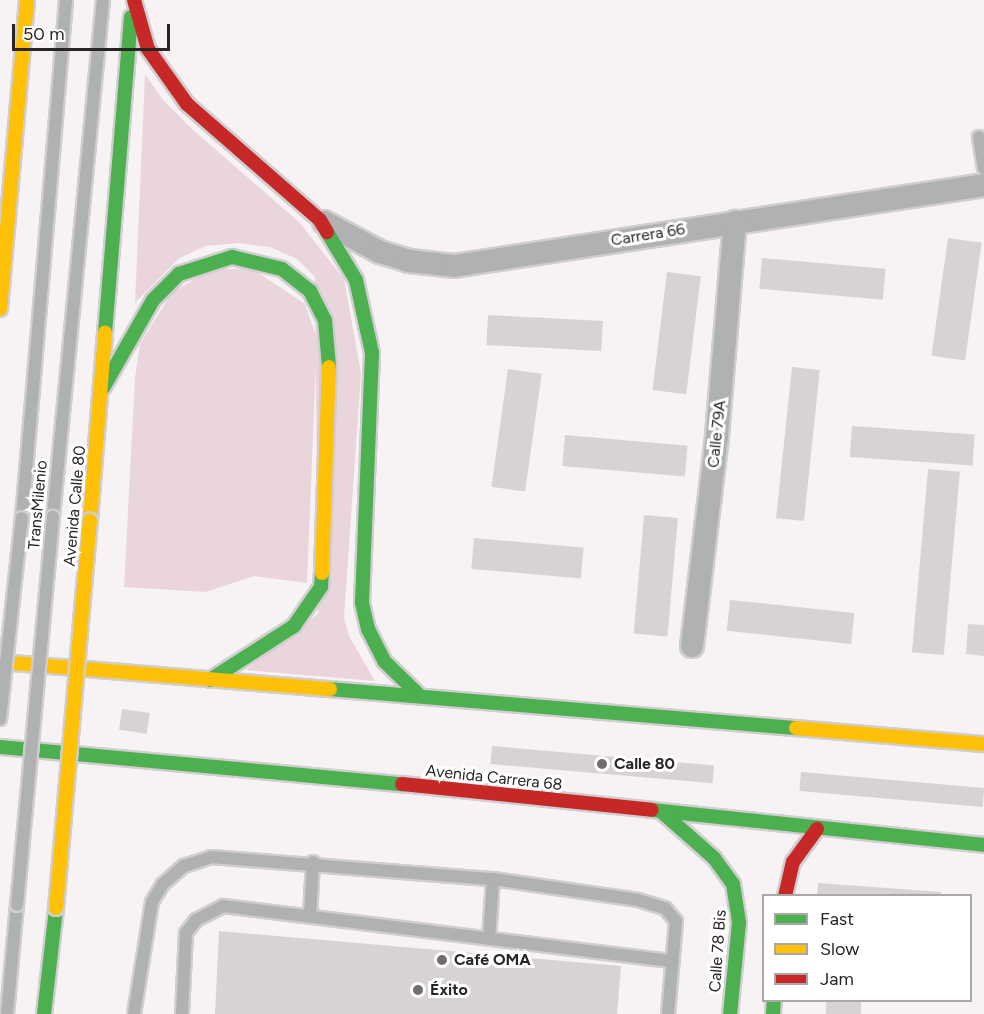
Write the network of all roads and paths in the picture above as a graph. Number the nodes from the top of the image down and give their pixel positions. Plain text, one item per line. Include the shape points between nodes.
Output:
1 (27, 0) edge
2 (66, 0) edge
3 (103, 0) edge
4 (133, 0) edge
5 (9, 109) edge
6 (979, 137) dead end
7 (984, 169) edge
8 (984, 185) edge
9 (320, 220) junction
10 (735, 222) junction
11 (2, 257) edge
12 (0, 309) edge
13 (103, 388) junction
14 (692, 646) dead end
15 (0, 662) edge
16 (210, 680) junction
17 (418, 694) junction
18 (0, 718) edge
19 (984, 744) edge
20 (0, 747) edge
21 (663, 813) junction
22 (817, 829) junction
23 (984, 845) edge
24 (313, 862) junction
25 (493, 879) junction
26 (785, 894) edge
27 (310, 916) junction
28 (489, 939) junction
29 (673, 961) junction
30 (7, 1014) edge
31 (44, 1014) edge
32 (134, 1014) edge
33 (182, 1014) edge
34 (668, 1014) edge
35 (730, 1014) edge

1 - 5 main road
2 - 18 lane, TransMilenio, bridge via 22,518
3 - 30 lane, TransMilenio, bridge
4 - 9 main road via 148,49 187,104
4 - 13 main road, Avenida Calle 80
5 - 11 main road
6 - 7 lane
8 - 10 street, Carrera 66
9 - 10 street, Carrera 66 via 380,252 409,261 454,266
9 - 17 main road via 356,280 372,353 362,603 368,629 384,661
10 - 14 street, Calle 79A via 714,467
11 - 12 main road
13 - 16 main road via 153,300 179,274 203,264 232,257 282,269 310,291 325,320 330,377 321,586 286,632
13 - 31 main road, Avenida Calle 80, bridge
15 - 16 main road
16 - 17 main road
17 - 19 main road
20 - 21 main road, Avenida Carrera 68 via 217,765
21 - 22 main road, Avenida Carrera 68
21 - 35 main road, Calle 78 Bis via 714,858 733,884 739,922
22 - 23 main road, Avenida Carrera 68
22 - 26 main road via 793,862
24 - 25 lane
24 - 27 lane
24 - 32 lane via 211,856 177,872 163,884 152,902
25 - 28 lane
25 - 29 lane via 638,900 665,908 676,921
27 - 28 lane
27 - 33 lane via 223,906 196,920 186,933
28 - 29 lane
29 - 34 lane

